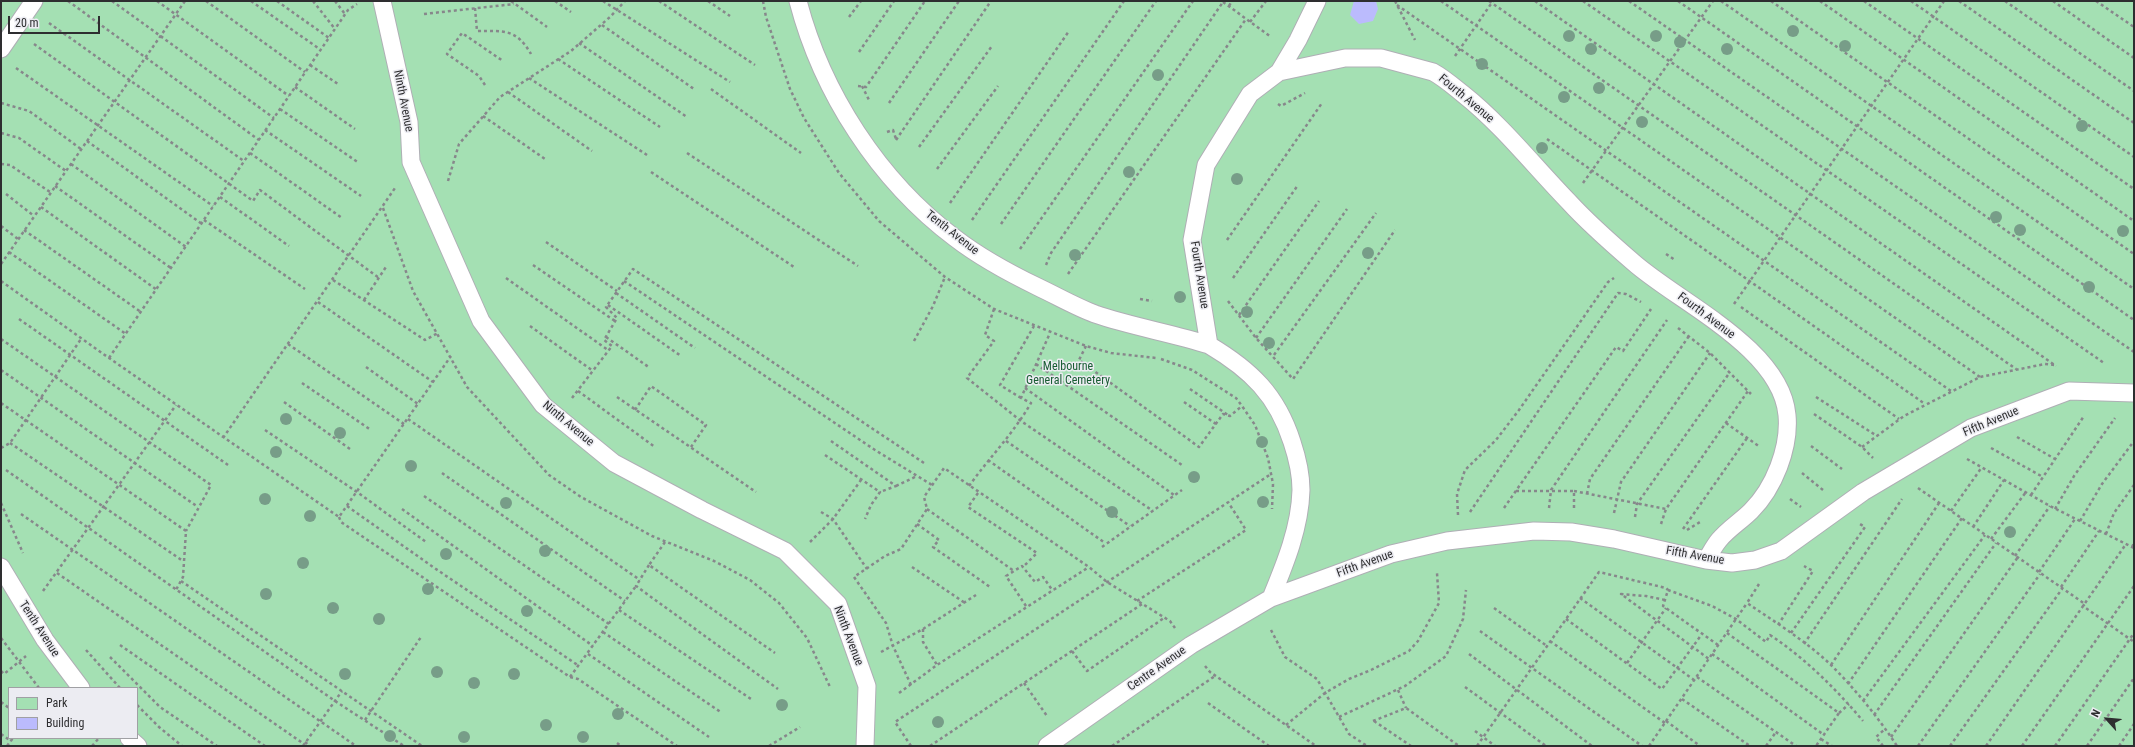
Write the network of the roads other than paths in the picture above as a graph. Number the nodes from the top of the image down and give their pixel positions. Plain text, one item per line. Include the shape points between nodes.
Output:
1 (382, 1) edge
2 (798, 1) edge
3 (1318, 1) edge
4 (31, 5) edge
5 (1, 49) edge
6 (1279, 72) junction
7 (1209, 345) junction
8 (2134, 392) edge
9 (1706, 560) junction
10 (1, 567) edge
11 (1271, 598) junction
12 (80, 687) edge
13 (130, 739) edge
14 (1054, 741) edge
15 (138, 746) edge
16 (865, 746) edge

1 - 16 lane, Ninth Avenue via 409,122 411,162 480,321 543,404 614,462 785,551 838,604 867,686
2 - 7 lane, Tenth Avenue via 811,43 853,127 900,188 936,222 958,240 1012,274 1094,314
3 - 6 lane
4 - 5 lane
6 - 7 lane, Fourth Avenue via 1250,94 1206,165 1192,240
6 - 9 lane, Fourth Avenue via 1345,58 1381,58 1437,74 1481,108 1569,203 1635,264 1721,324 1762,363 1780,390 1787,414 1786,439 1779,465 1752,509 1719,541
7 - 11 lane via 1233,359 1272,397 1287,427 1298,459 1301,490 1296,524 1288,556
8 - 9 lane, Fifth Avenue via 2069,392 1991,421 1964,432 1862,492 1781,551 1755,560 1732,563
9 - 11 lane, Fifth Avenue via 1614,539 1572,532 1534,531 1422,546 1391,554
10 - 12 lane, Tenth Avenue via 45,640
11 - 14 lane, Centre Avenue via 1191,645
13 - 15 lane

